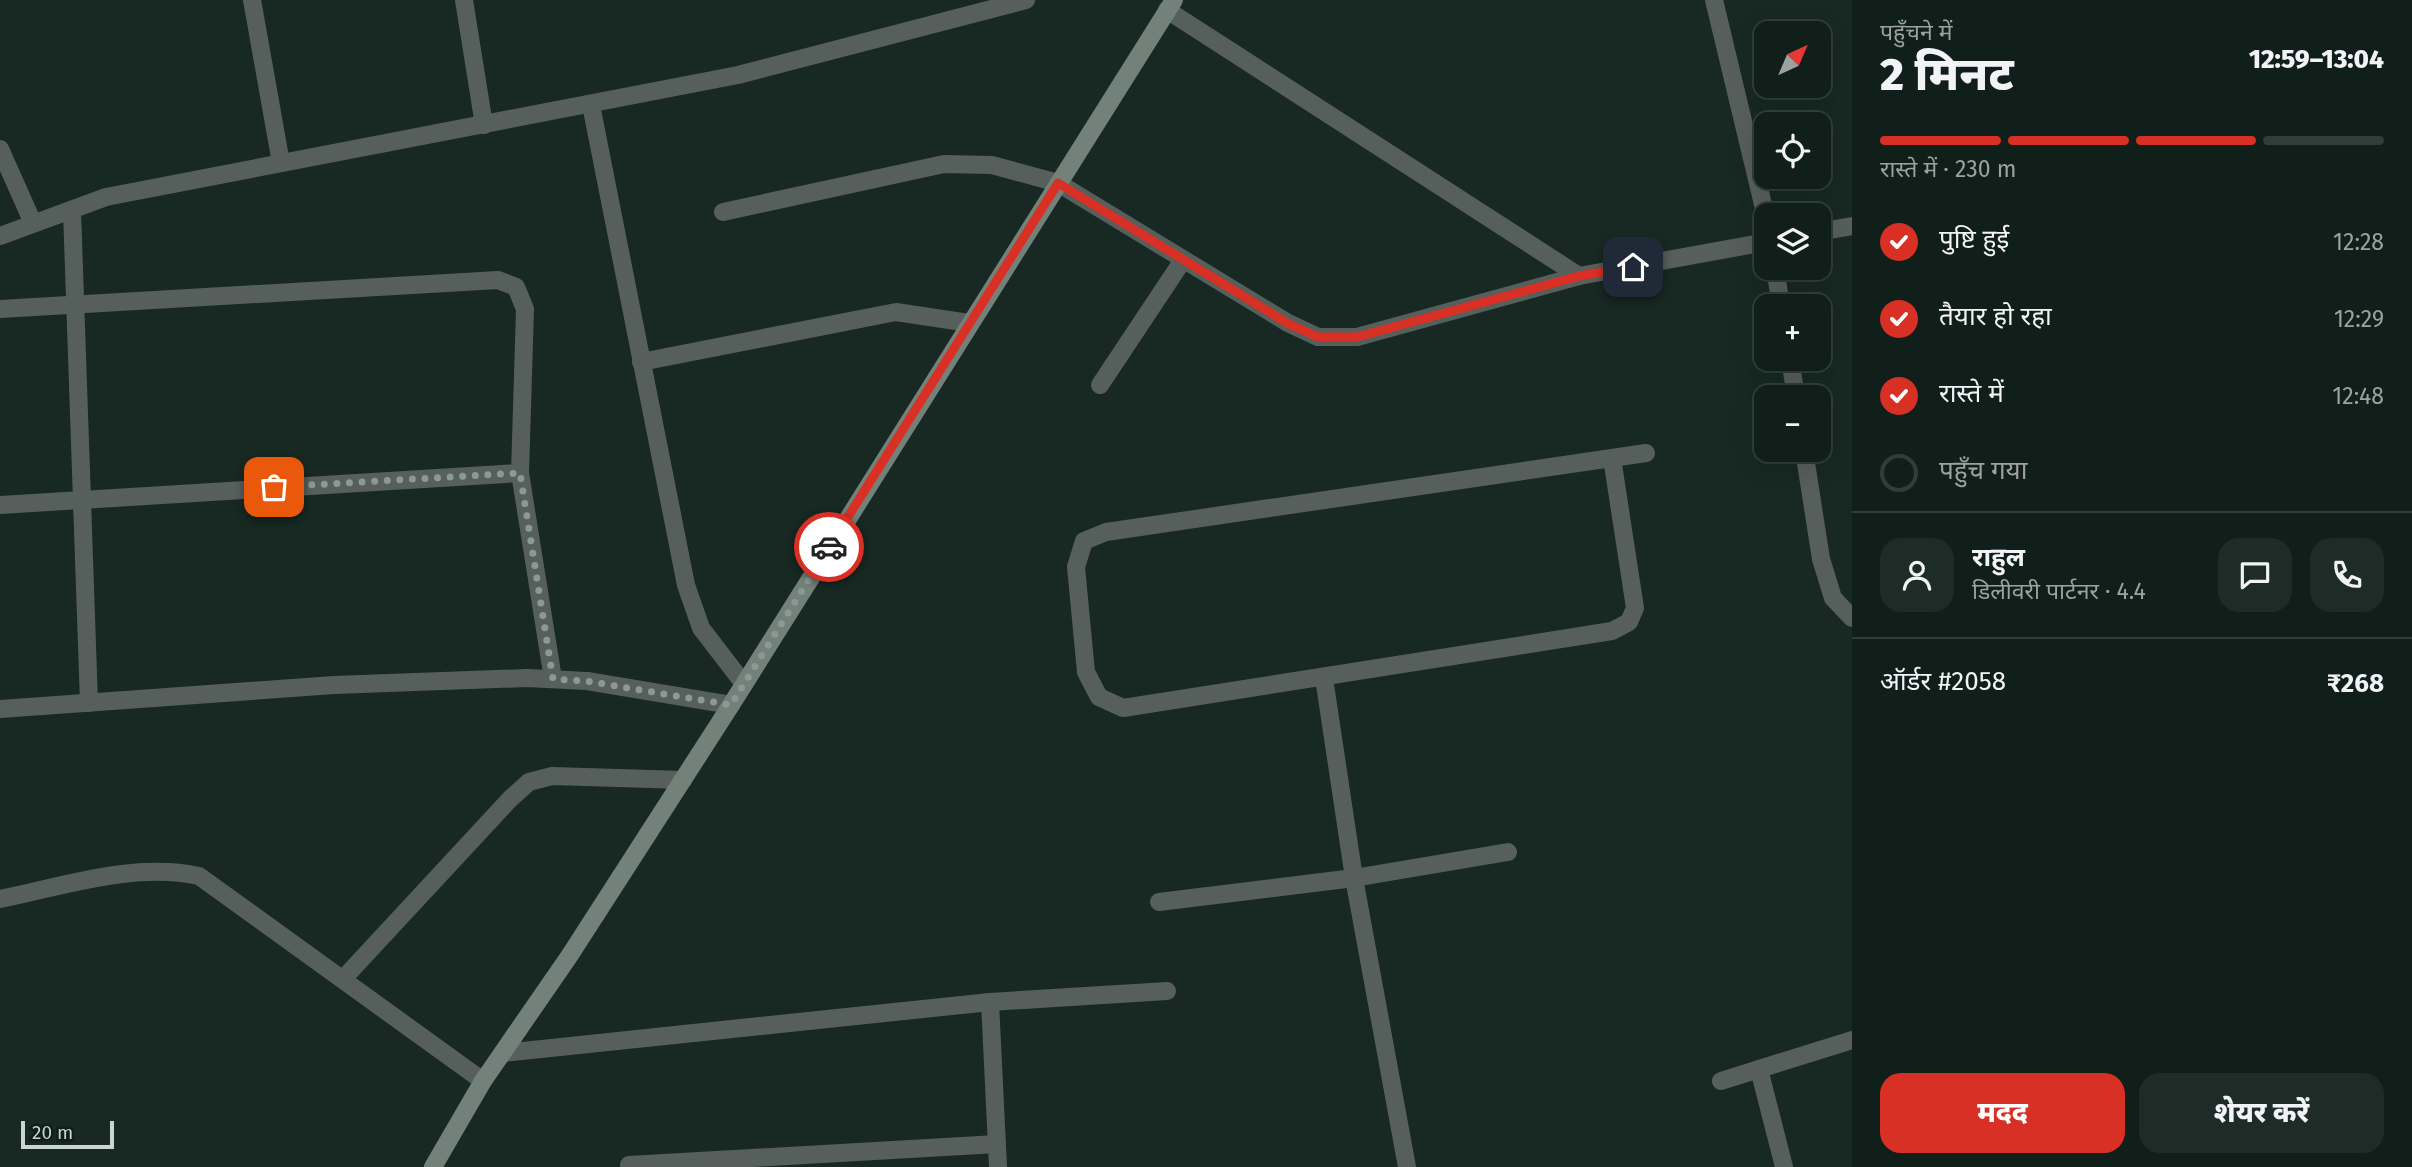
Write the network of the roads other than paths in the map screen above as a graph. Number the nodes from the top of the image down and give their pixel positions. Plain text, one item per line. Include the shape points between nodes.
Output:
1 (252, 0) edge
2 (464, 0) edge
3 (1026, 0) edge
4 (1714, 0) edge
5 (1170, 5) edge
6 (591, 105) junction
7 (484, 125) junction
8 (0, 149) edge
9 (281, 163) junction
10 (1058, 183) junction
11 (1763, 203) edge
12 (72, 211) junction
13 (723, 212) dead end
14 (33, 223) junction
15 (1852, 226) edge
16 (1831, 230) edge
17 (0, 236) edge
18 (1754, 244) edge
19 (1183, 260) junction
20 (1579, 276) junction
21 (76, 304) junction
22 (0, 309) edge
23 (969, 323) junction
24 (641, 362) junction
25 (1100, 385) dead end
26 (1646, 453) dead end
27 (1612, 458) junction
28 (1806, 462) edge
29 (520, 473) junction
30 (82, 499) junction
31 (0, 505) edge
32 (1852, 618) edge
33 (1324, 678) junction
34 (553, 679) junction
35 (744, 684) junction
36 (89, 703) junction
37 (731, 705) junction
38 (0, 709) edge
39 (682, 780) junction
40 (1508, 852) dead end
41 (1354, 878) junction
42 (0, 899) edge
43 (1159, 902) dead end
44 (343, 979) junction
45 (1167, 990) dead end
46 (990, 1002) junction
47 (1852, 1041) edge
48 (503, 1053) junction
49 (1759, 1069) junction
50 (483, 1081) junction
51 (1721, 1081) dead end
52 (997, 1144) junction
53 (629, 1165) dead end
54 (433, 1167) edge
55 (998, 1167) edge
56 (1407, 1167) edge
57 (1784, 1167) edge

1 - 9 street
2 - 7 street
3 - 6 street via 738,75
4 - 11 street
5 - 10 street
5 - 20 street
6 - 7 street
6 - 24 street
7 - 9 street
8 - 14 street
9 - 12 street via 106,197
10 - 13 street via 992,166 944,164
10 - 19 street
10 - 23 street
12 - 14 street
12 - 21 street
14 - 17 street
15 - 16 street
18 - 20 street
19 - 20 street via 1318,337 1357,337
19 - 25 street
21 - 22 street
21 - 29 street via 498,280 516,287 524,309
21 - 30 street
23 - 24 street via 895,312
23 - 35 street
24 - 35 street via 686,585 701,628
26 - 27 street
27 - 33 street via 1635,608 1629,622 1612,631
27 - 33 street via 1106,532 1084,541 1076,567 1086,672 1099,696 1123,708
28 - 32 street via 1821,559 1833,598
29 - 30 street
29 - 34 street
30 - 31 street
30 - 36 street
33 - 41 street
34 - 36 street via 334,685
34 - 37 street
35 - 37 street
36 - 38 street
37 - 39 street
39 - 44 street via 552,776 529,782
39 - 48 street
40 - 41 street
41 - 43 street
41 - 56 street
42 - 44 street via 144,870 199,876
44 - 50 street
45 - 46 street
46 - 48 street
46 - 52 street
47 - 49 street
48 - 50 street
49 - 51 street
49 - 57 street
50 - 54 street
52 - 53 street
52 - 55 street

